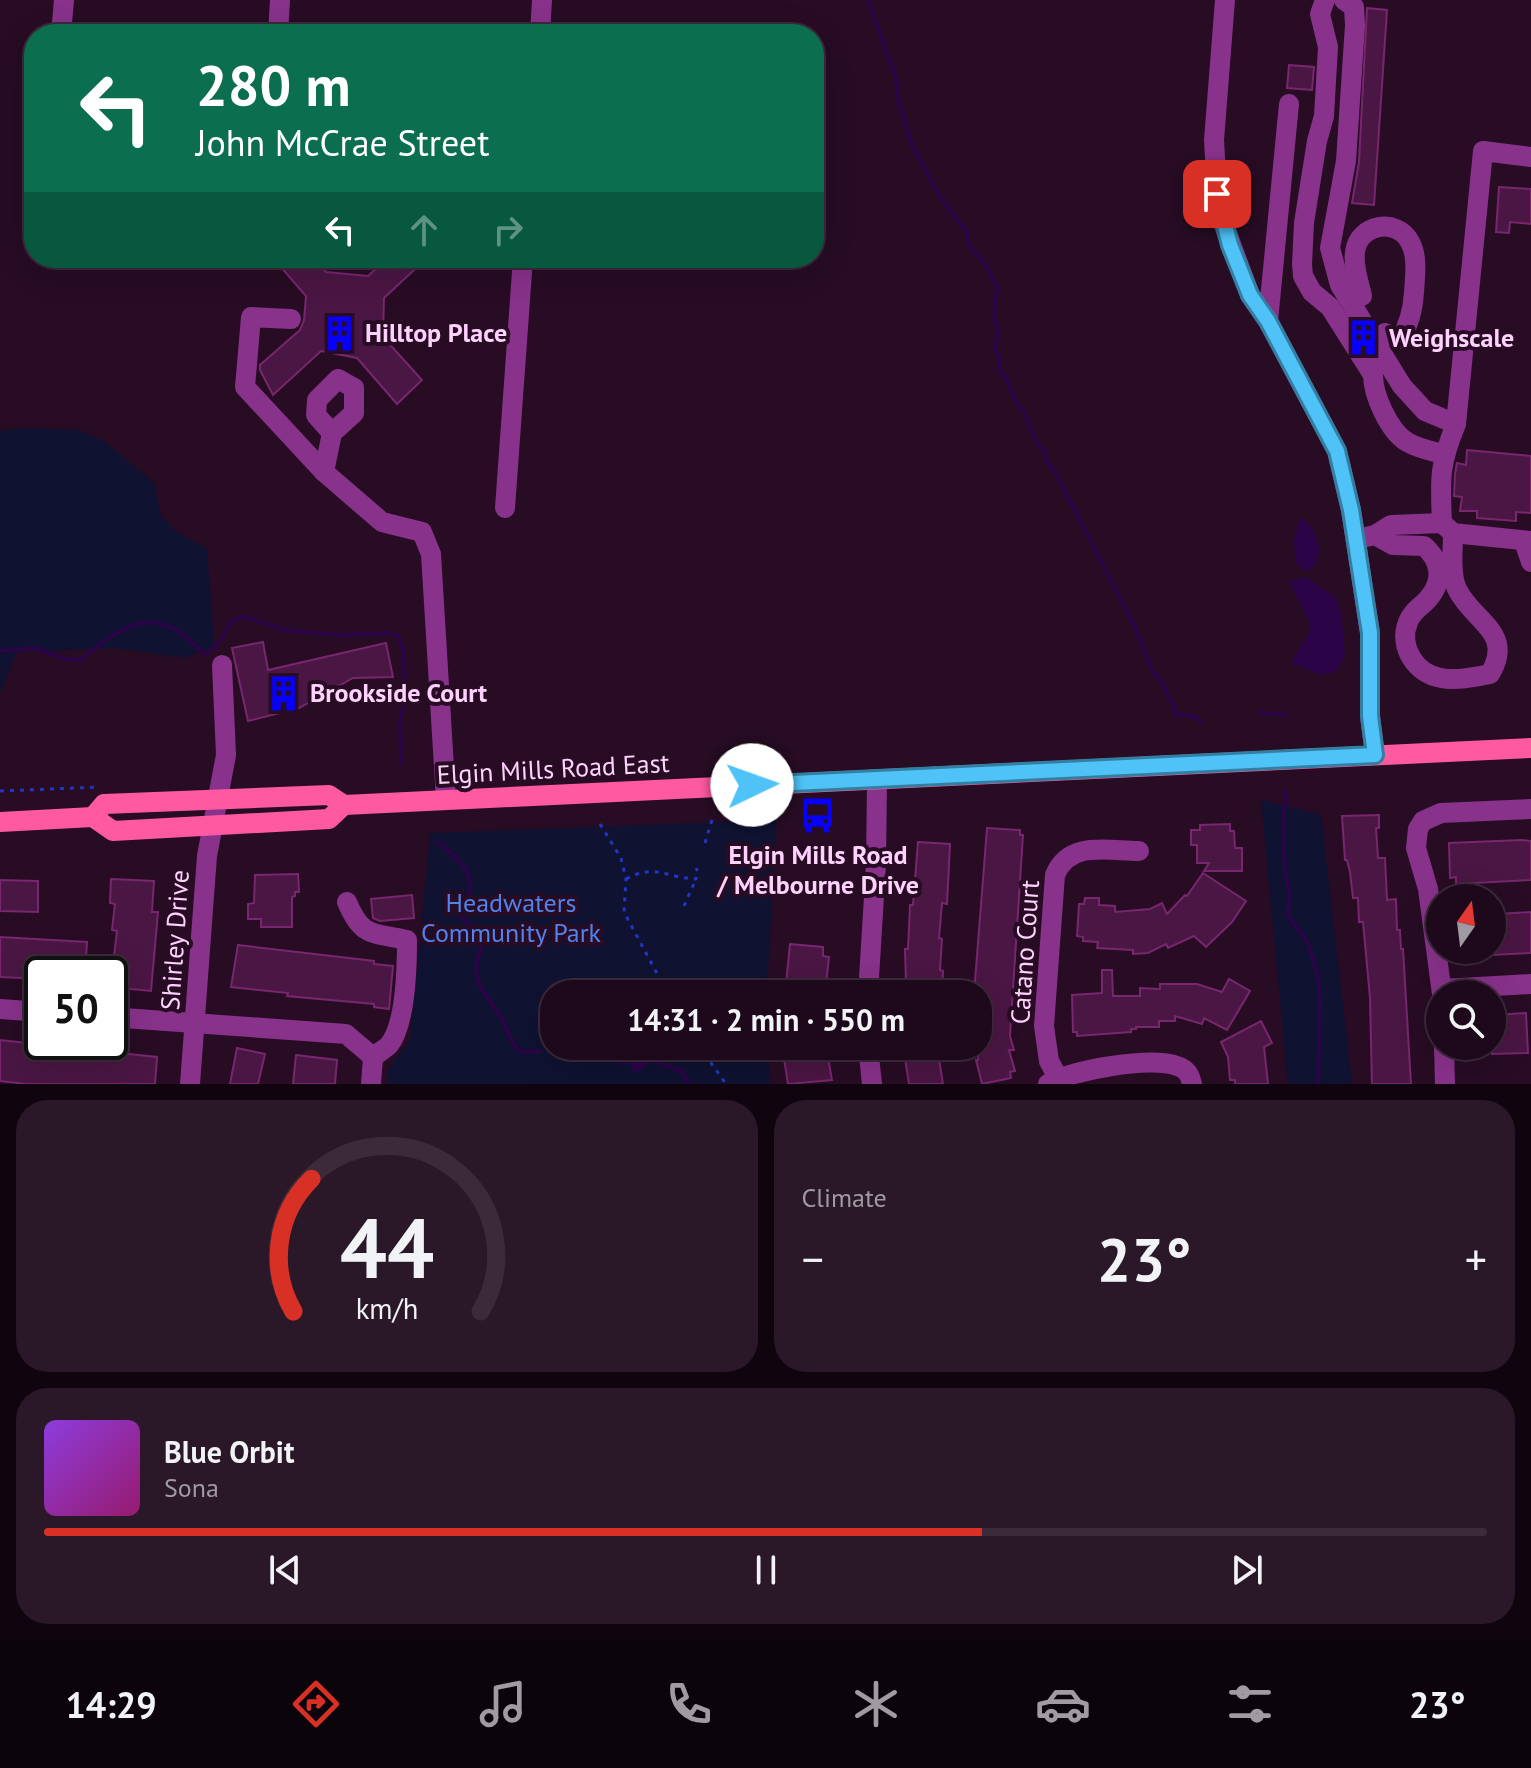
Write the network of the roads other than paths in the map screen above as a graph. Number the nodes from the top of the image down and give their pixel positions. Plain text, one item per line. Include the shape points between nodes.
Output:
1 (64, 0) edge
2 (280, 0) edge
3 (542, 0) edge
4 (1225, 0) edge
5 (1355, 2) edge
6 (1322, 5) edge
7 (62, 24) edge
8 (279, 24) edge
9 (541, 24) edge
10 (1289, 104) dead end
11 (1531, 157) edge
12 (522, 268) edge
13 (1340, 285) junction
14 (1362, 296) junction
15 (291, 319) dead end
16 (1268, 321) junction
17 (1385, 333) junction
18 (1413, 398) junction
19 (1456, 424) junction
20 (332, 433) dead end
21 (1443, 454) junction
22 (324, 472) junction
23 (505, 508) dead end
24 (1448, 528) junction
25 (1366, 537) junction
26 (1528, 541) edge
27 (1531, 562) edge
28 (222, 665) dead end
29 (1531, 748) edge
30 (1375, 755) junction
31 (877, 779) junction
32 (216, 800) junction
33 (446, 800) junction
34 (344, 805) junction
35 (1531, 809) edge
36 (93, 817) junction
37 (0, 822) edge
38 (212, 825) junction
39 (1139, 851) dead end
40 (347, 902) dead end
41 (869, 980) edge
42 (1440, 980) edge
43 (1531, 984) edge
44 (1506, 986) edge
45 (0, 1009) edge
46 (24, 1011) edge
47 (128, 1018) edge
48 (195, 1022) junction
49 (373, 1057) junction
50 (869, 1060) edge
51 (1444, 1060) edge
52 (1053, 1081) edge
53 (190, 1084) edge
54 (371, 1084) edge
55 (872, 1084) edge
56 (1192, 1084) edge
57 (1445, 1084) edge

1 - 7 street
2 - 8 street
3 - 9 street
4 - 16 street via 1214,140 1217,194 1239,270
5 - 13 street via 1346,161 1330,248
6 - 21 street via 1328,47 1324,116 1304,223 1303,276 1321,314 1402,439
10 - 16 street
11 - 19 street via 1483,151
12 - 23 street
13 - 14 street
13 - 18 street
14 - 17 street
14 - 17 street via 1356,270 1358,242 1382,226 1401,231 1413,247 1413,304 1400,339
15 - 22 street via 251,317 245,387
16 - 25 street via 1337,451
17 - 18 street via 1415,382
18 - 19 street via 1425,411
19 - 21 street
20 - 22 street
21 - 24 street via 1440,475
22 - 33 street via 382,522 422,532 431,554
24 - 25 street via 1391,525
24 - 25 street via 1457,589 1500,647 1490,674 1441,678 1423,671 1405,642 1414,611 1436,588 1440,570 1435,555 1424,546
24 - 26 street
25 - 30 street
26 - 27 street
28 - 32 street, Shirley Drive via 226,755
29 - 30 main road, Elgin Mills Road East
30 - 31 main road, Elgin Mills Road East
31 - 33 main road, Elgin Mills Road East
31 - 41 street
32 - 34 main road, Elgin Mills Road East via 329,795
32 - 36 main road, Elgin Mills Road East via 104,804
32 - 38 street, Shirley Drive
33 - 34 main road, Elgin Mills Road East
34 - 38 main road, Elgin Mills Road East via 329,819
35 - 42 street via 1441,813 1418,829 1416,848 1428,889
36 - 37 main road, Elgin Mills Road East
36 - 38 main road, Elgin Mills Road East via 113,831
38 - 48 street, Shirley Drive
39 - 52 street, Catano Court via 1078,850 1063,860 1055,875 1044,1026
40 - 49 street via 356,924 366,931 407,940 398,1025 389,1045
43 - 44 street
45 - 46 street
47 - 48 street
48 - 49 street via 346,1034
48 - 53 street, Shirley Drive
49 - 54 street
50 - 55 street
51 - 57 street
52 - 56 street via 1089,1069 1163,1063 1181,1067

